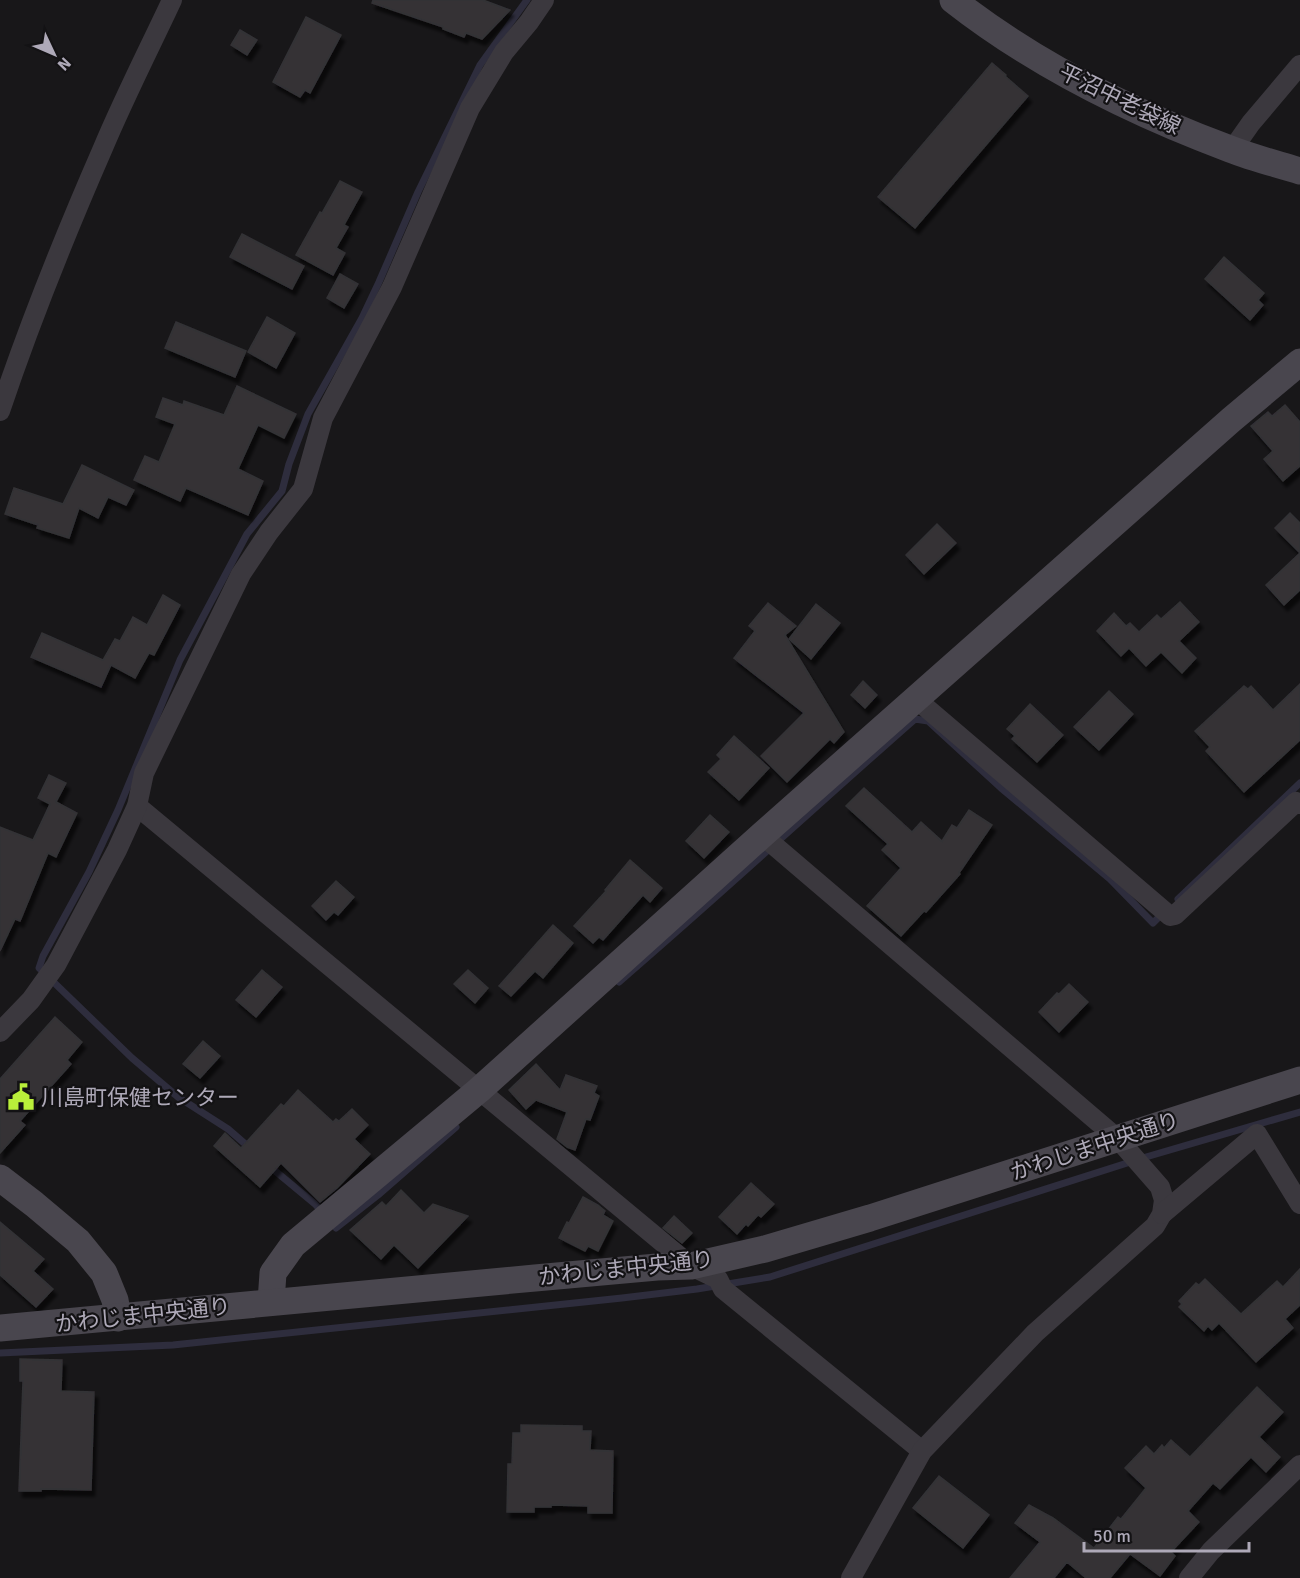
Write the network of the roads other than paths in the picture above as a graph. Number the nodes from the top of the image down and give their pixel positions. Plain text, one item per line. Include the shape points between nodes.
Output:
1 (172, 0) edge
2 (544, 0) edge
3 (953, 0) edge
4 (1300, 65) edge
5 (1232, 150) junction
6 (1300, 171) edge
7 (1300, 362) edge
8 (0, 411) edge
9 (916, 699) junction
10 (1300, 804) edge
11 (137, 806) junction
12 (762, 835) junction
13 (0, 1032) edge
14 (1300, 1080) edge
15 (479, 1090) junction
16 (1130, 1154) junction
17 (0, 1178) edge
18 (1300, 1204) edge
19 (1162, 1214) junction
20 (691, 1266) junction
21 (271, 1302) junction
22 (118, 1318) junction
23 (0, 1328) edge
24 (922, 1451) junction
25 (1300, 1465) edge
26 (851, 1578) edge
27 (1189, 1578) edge

1 - 8 street via 103,147 33,316
2 - 11 street via 504,52 470,108 392,287 323,418 303,489 241,574 144,773
3 - 5 street, 平沼中老袋線 via 1023,50 1088,87
4 - 5 street
5 - 6 street, 平沼中老袋線
7 - 9 street
9 - 10 street via 1170,916 1296,802
9 - 12 street
11 - 13 street via 56,964 31,1000
11 - 15 street
12 - 15 street
12 - 16 street
14 - 16 street, かわじま中央通り
15 - 20 street
15 - 21 street via 293,1245 273,1273
16 - 19 street via 1160,1187 1164,1200
16 - 20 street, かわじま中央通り
17 - 22 street via 78,1241 104,1273
18 - 19 street via 1257,1134
19 - 24 street via 1155,1226 1035,1333
20 - 21 street, かわじま中央通り
20 - 24 street via 720,1284
21 - 22 street, かわじま中央通り
22 - 23 street, かわじま中央通り
24 - 26 street
25 - 27 street via 1211,1551

